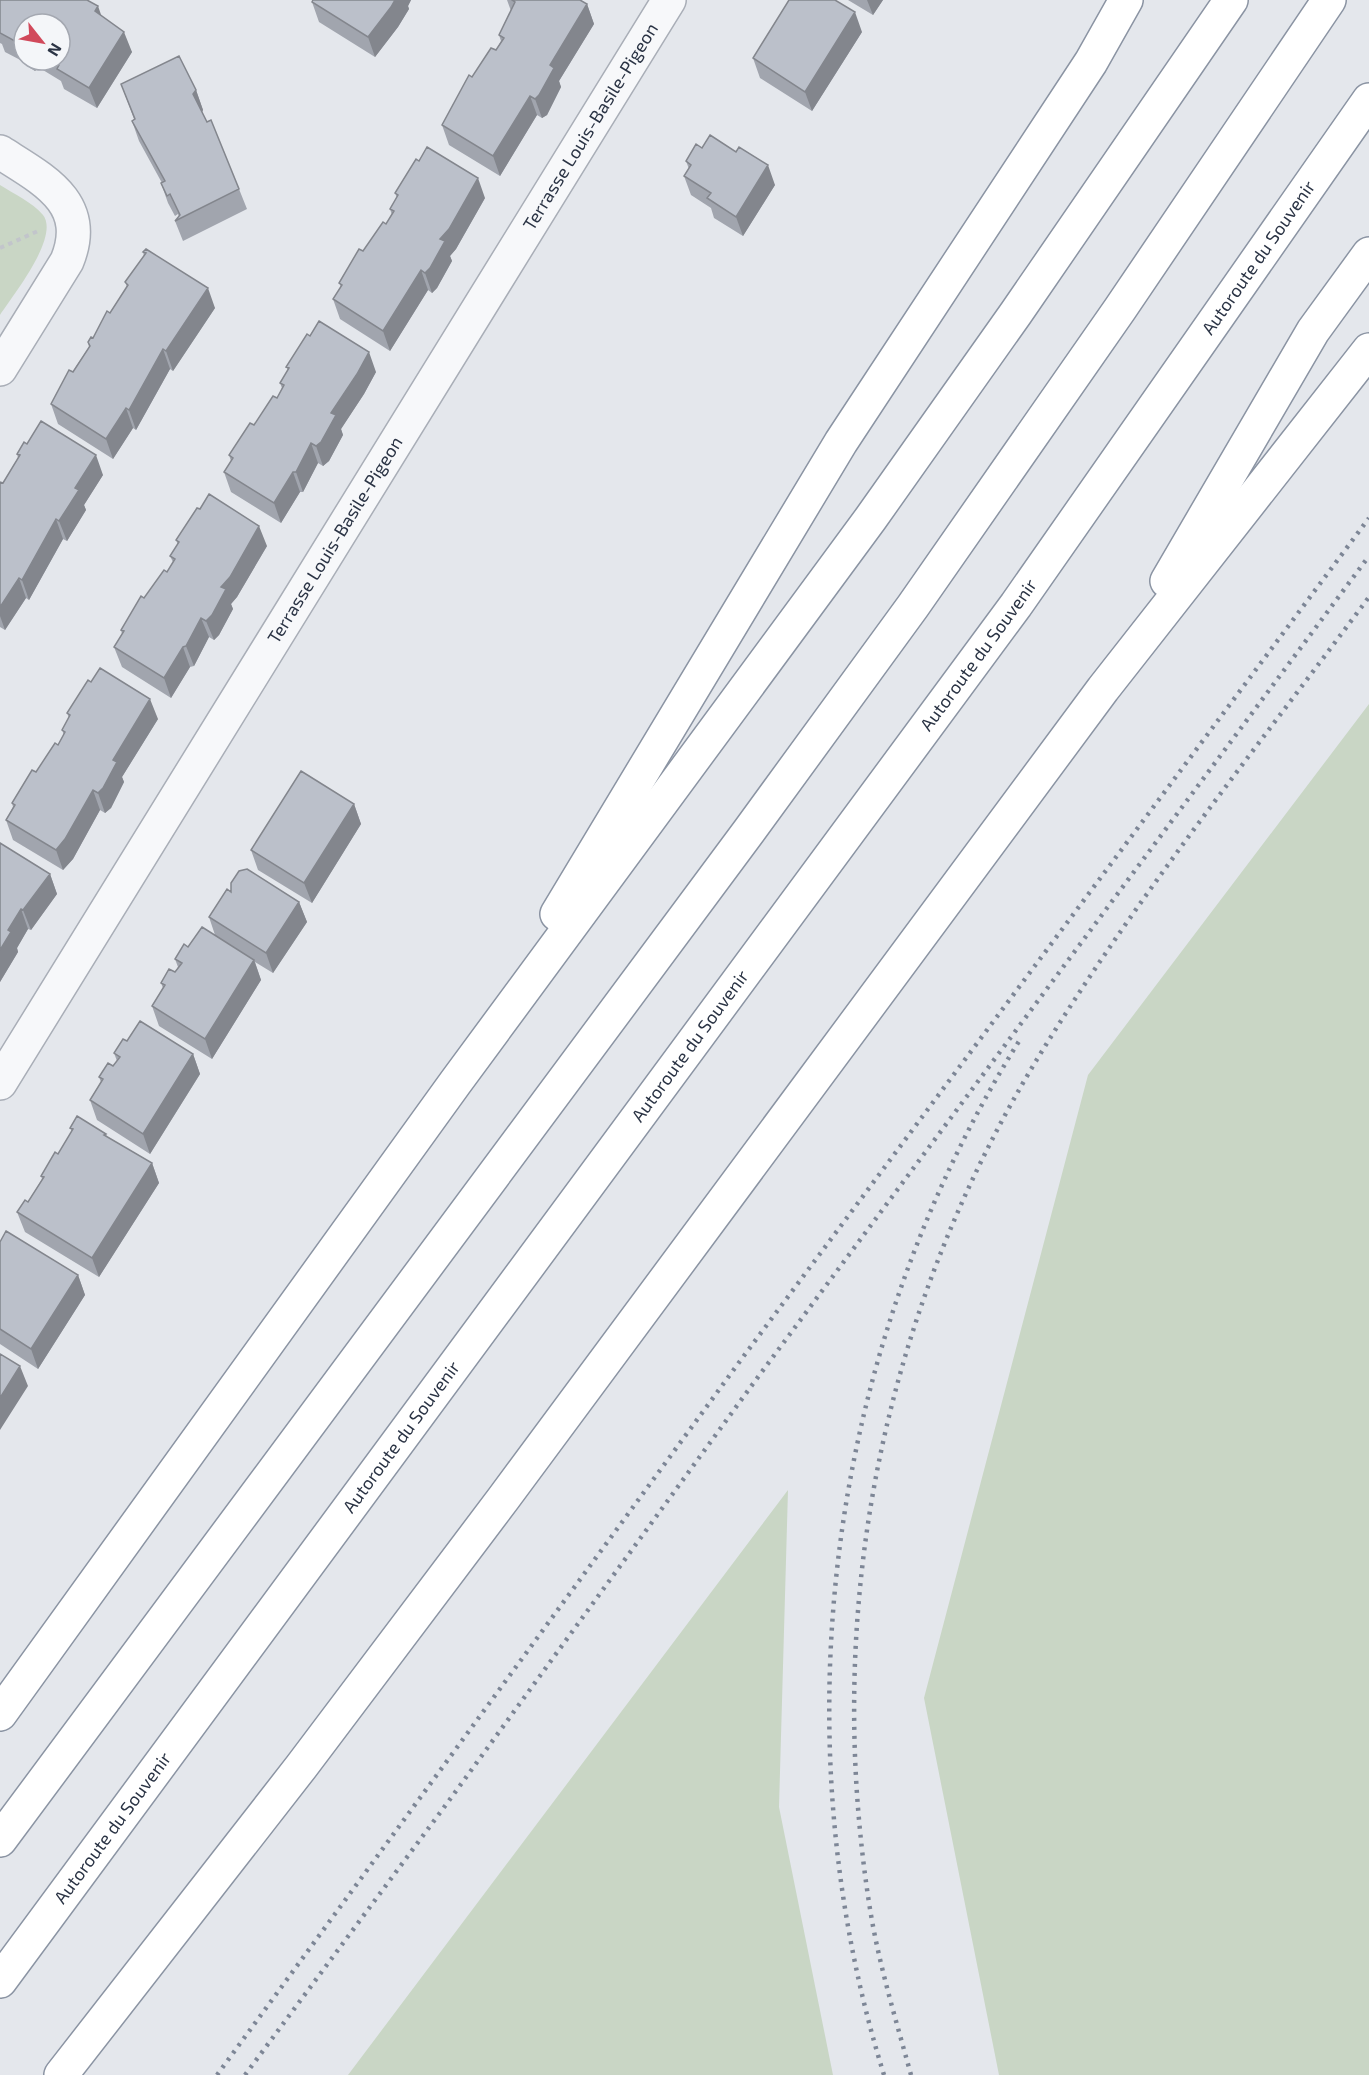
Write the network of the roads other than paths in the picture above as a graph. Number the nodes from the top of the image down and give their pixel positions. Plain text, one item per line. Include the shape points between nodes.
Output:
1 (669, 0) edge
2 (1126, 0) edge
3 (1232, 0) edge
4 (1329, 0) edge
5 (1369, 100) edge
6 (0, 152) edge
7 (1369, 254) edge
8 (1369, 350) edge
9 (0, 369) edge
10 (1104, 689) junction
11 (0, 1083) edge
12 (456, 1083) junction
13 (0, 1714) edge
14 (0, 1840) edge
15 (0, 1981) edge
16 (61, 2075) edge

1 - 11 street, Terrasse Louis-Basile-Pigeon
2 - 12 highway via 1091,62 841,442
3 - 12 highway via 877,508
4 - 14 highway via 913,606
5 - 15 highway, Autoroute du Souvenir via 995,633
6 - 9 street via 50,184 70,210 74,230 68,261
7 - 10 highway via 1313,332
8 - 10 highway
10 - 16 highway via 489,1518
12 - 13 highway

